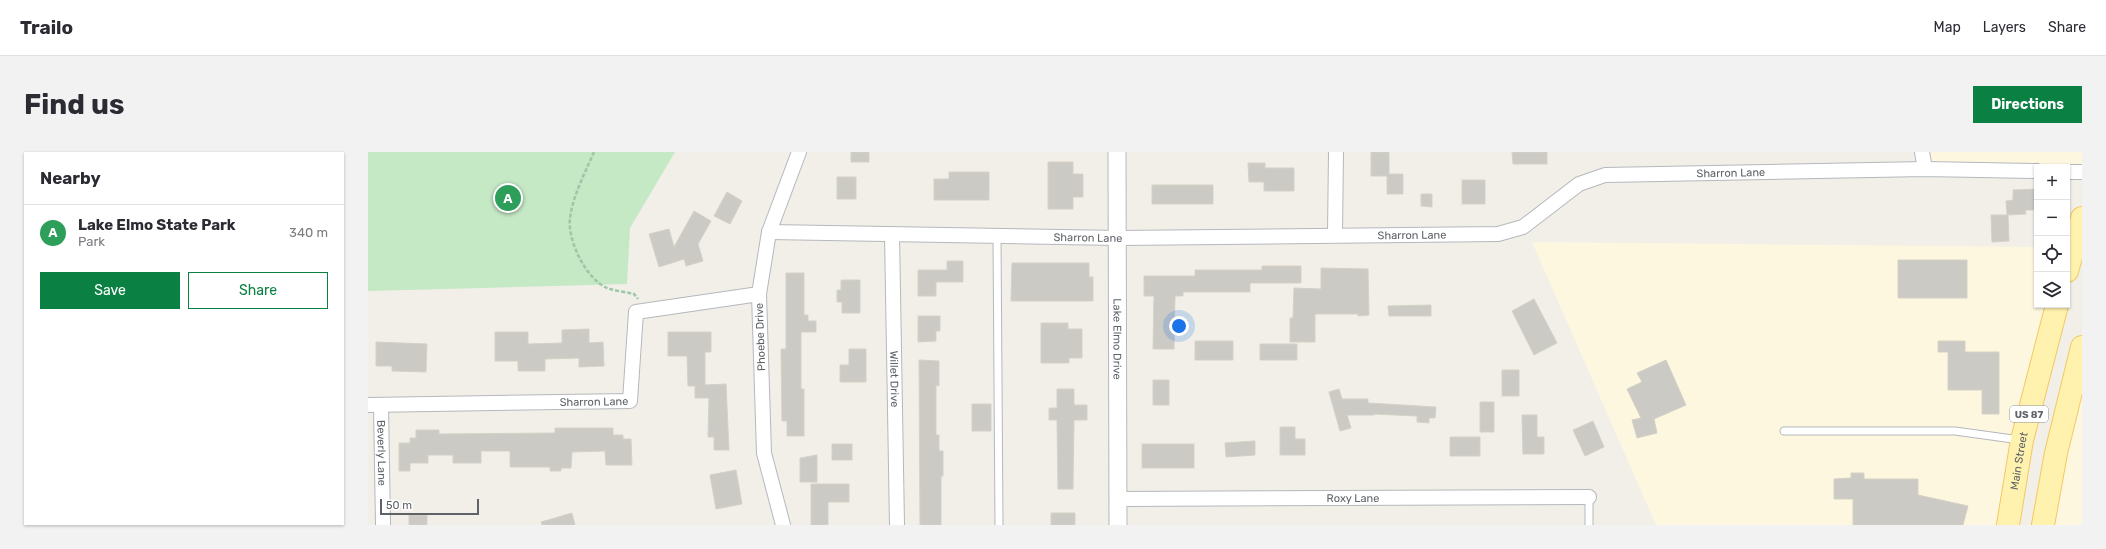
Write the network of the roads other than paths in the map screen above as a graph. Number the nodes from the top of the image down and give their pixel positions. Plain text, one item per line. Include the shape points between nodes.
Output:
1 (799, 152) edge
2 (1117, 152) edge
3 (1336, 152) edge
4 (1922, 152) edge
5 (1925, 169) junction
6 (2034, 171) edge
7 (2070, 172) edge
8 (2082, 172) edge
9 (2082, 218) edge
10 (769, 232) junction
11 (892, 234) junction
12 (1335, 234) junction
13 (997, 236) junction
14 (1118, 238) junction
15 (2070, 260) edge
16 (759, 294) junction
17 (2056, 308) edge
18 (2082, 347) edge
19 (375, 405) edge
20 (1784, 431) dead end
21 (2022, 440) junction
22 (1589, 497) joint
23 (1118, 499) junction
24 (383, 525) edge
25 (783, 525) edge
26 (897, 525) edge
27 (999, 525) edge
28 (1118, 525) edge
29 (1589, 525) edge
30 (2008, 525) edge
31 (2043, 525) edge

1 - 10 street, Phoebe Drive
2 - 14 street, Lake Elmo Drive
3 - 12 street
4 - 5 street
5 - 6 street, Sharron Lane
5 - 12 street, Sharron Lane via 1605,175 1579,184 1522,227 1498,234
7 - 8 street
9 - 15 main road
10 - 11 street, Sharron Lane
10 - 16 street, Phoebe Drive
11 - 13 street, Sharron Lane
11 - 26 street, Willet Drive
12 - 14 street, Sharron Lane
13 - 14 street, Sharron Lane
13 - 27 lane
14 - 23 street, Lake Elmo Drive
16 - 19 street, Sharron Lane via 636,312 630,401
16 - 25 street, Phoebe Drive via 764,453
17 - 21 main road, Main Street / US 87
18 - 31 main road, US 87 via 2056,452
19 - 24 street, Beverly Lane
20 - 21 lane via 1955,431
21 - 30 main road, Main Street / US 87
22 - 23 street, Roxy Lane
22 - 29 lane
23 - 28 street, Lake Elmo Drive

